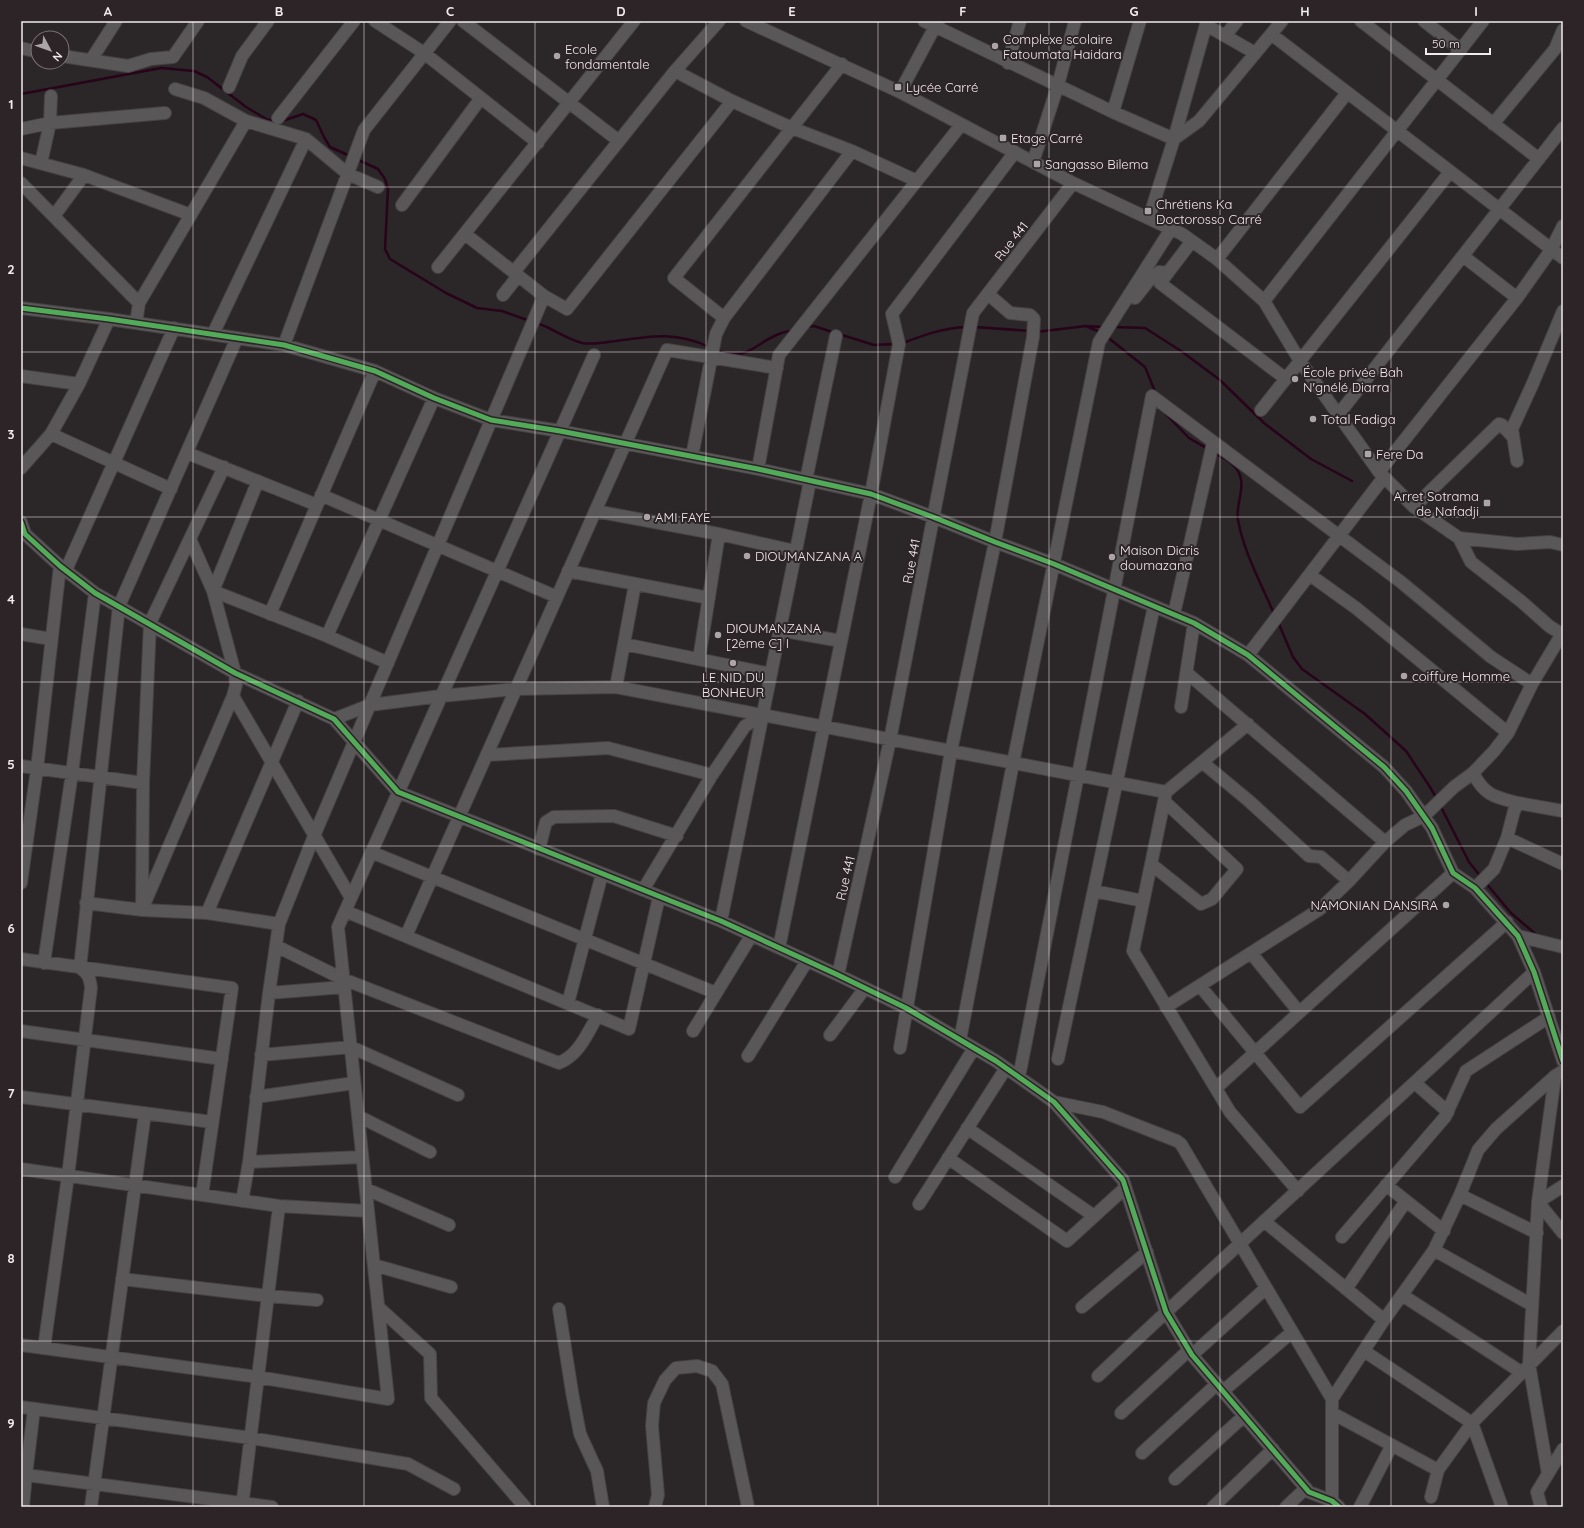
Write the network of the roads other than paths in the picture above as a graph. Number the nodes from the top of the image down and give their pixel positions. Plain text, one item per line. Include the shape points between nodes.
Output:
1 (116, 21) edge
2 (198, 21) edge
3 (268, 21) edge
4 (354, 21) edge
5 (375, 21) edge
6 (450, 21) edge
7 (463, 21) edge
8 (634, 21) edge
9 (720, 21) edge
10 (746, 21) edge
11 (1020, 21) edge
12 (1075, 21) edge
13 (1140, 21) edge
14 (1237, 21) edge
15 (1282, 21) edge
16 (1361, 21) edge
17 (1424, 21) edge
18 (1484, 21) edge
19 (932, 23) edge
20 (1207, 23) edge
21 (1563, 30) edge
22 (1271, 34) junction
23 (1226, 36) junction
24 (1461, 50) junction
25 (424, 53) junction
26 (1255, 53) junction
27 (70, 57) edge
28 (91, 60) junction
29 (1008, 63) junction
30 (842, 64) junction
31 (675, 71) junction
32 (1437, 80) junction
33 (1058, 85) junction
34 (230, 87) dead end
35 (175, 89) dead end
36 (900, 92) junction
37 (1347, 93) junction
38 (51, 96) dead end
39 (481, 98) junction
40 (732, 101) junction
41 (569, 103) junction
42 (1113, 112) junction
43 (165, 113) dead end
44 (278, 118) dead end
45 (246, 121) junction
46 (50, 123) junction
47 (1494, 124) junction
48 (961, 125) junction
49 (792, 128) junction
50 (1563, 128) edge
51 (21, 129) edge
52 (1397, 131) junction
53 (306, 139) junction
54 (1174, 139) junction
55 (619, 141) junction
56 (538, 142) junction
57 (852, 151) junction
58 (1016, 152) junction
59 (21, 158) edge
60 (1539, 159) junction
61 (1033, 162) junction
62 (41, 163) junction
63 (1450, 172) junction
64 (348, 174) junction
65 (84, 175) junction
66 (917, 181) junction
67 (21, 183) edge
68 (1073, 183) junction
69 (378, 187) dead end
70 (402, 205) dead end
71 (1499, 210) junction
72 (191, 215) junction
73 (54, 216) junction
74 (1149, 218) junction
75 (1563, 226) edge
76 (1171, 229) junction
77 (465, 234) junction
78 (1192, 241) junction
79 (1551, 250) junction
80 (1463, 256) junction
81 (1563, 258) edge
82 (1218, 259) junction
83 (438, 267) dead end
84 (1168, 272) junction
85 (516, 274) junction
86 (988, 294) junction
87 (503, 295) dead end
88 (544, 296) junction
89 (1517, 298) junction
90 (1264, 301) junction
91 (139, 303) junction
92 (21, 308) edge
93 (1563, 311) edge
94 (1124, 312) dead end
95 (724, 318) junction
96 (109, 319) junction
97 (136, 323) junction
98 (174, 328) junction
99 (213, 334) junction
100 (836, 336) dead end
101 (237, 338) junction
102 (284, 345) junction
103 (594, 355) dead end
104 (711, 356) junction
105 (1300, 361) junction
106 (777, 368) junction
107 (375, 371) junction
108 (21, 376) edge
109 (1286, 379) junction
110 (79, 384) junction
111 (434, 398) junction
112 (1261, 410) dead end
113 (1338, 415) junction
114 (492, 420) junction
115 (560, 431) junction
116 (51, 434) junction
117 (1512, 436) junction
118 (1213, 443) junction
119 (625, 444) junction
120 (187, 453) junction
121 (692, 456) junction
122 (1517, 461) dead end
123 (114, 463) junction
124 (224, 467) junction
125 (21, 468) edge
126 (758, 469) junction
127 (1381, 474) junction
128 (808, 480) junction
129 (258, 481) junction
130 (171, 489) junction
131 (871, 494) junction
132 (319, 500) junction
133 (1414, 507) junction
134 (595, 511) junction
135 (933, 517) junction
136 (379, 520) junction
137 (21, 522) edge
138 (719, 534) junction
139 (1339, 537) junction
140 (1459, 538) junction
141 (190, 539) junction
142 (995, 542) junction
143 (1563, 545) edge
144 (438, 546) junction
145 (795, 551) junction
146 (1054, 564) junction
147 (63, 568) junction
148 (497, 571) junction
149 (568, 571) junction
150 (1310, 575) junction
151 (635, 584) junction
152 (1114, 589) junction
153 (213, 591) junction
154 (95, 593) junction
155 (557, 597) junction
156 (709, 598) junction
157 (120, 606) junction
158 (1154, 606) junction
159 (270, 614) junction
160 (1174, 614) junction
161 (150, 623) junction
162 (1194, 623) junction
163 (779, 630) junction
164 (21, 634) edge
165 (1563, 634) edge
166 (327, 636) junction
167 (51, 639) junction
168 (841, 641) junction
169 (624, 644) junction
170 (1248, 655) junction
171 (698, 659) junction
172 (388, 663) junction
173 (235, 673) junction
174 (1187, 673) junction
175 (771, 674) junction
176 (1532, 684) junction
177 (616, 687) junction
178 (516, 689) junction
179 (233, 696) junction
180 (442, 696) junction
181 (298, 701) junction
182 (370, 706) junction
183 (1181, 707) dead end
184 (763, 715) junction
185 (334, 719) junction
186 (1248, 724) junction
187 (824, 727) junction
188 (1508, 733) junction
189 (890, 740) junction
190 (354, 742) junction
191 (951, 751) junction
192 (486, 755) junction
193 (1202, 762) junction
194 (272, 763) junction
195 (1013, 763) junction
196 (21, 766) edge
197 (37, 768) junction
198 (72, 773) junction
199 (1473, 773) junction
200 (712, 775) junction
201 (1077, 776) junction
202 (100, 777) junction
203 (143, 783) junction
204 (1116, 783) junction
205 (398, 792) junction
206 (1165, 797) junction
207 (1518, 803) junction
208 (1563, 811) edge
209 (459, 816) junction
210 (1424, 816) junction
211 (314, 836) junction
212 (677, 836) junction
213 (1507, 838) junction
214 (1385, 842) junction
215 (539, 849) junction
216 (371, 852) junction
217 (1151, 864) junction
218 (1563, 864) edge
219 (1453, 873) junction
220 (602, 874) junction
221 (432, 877) junction
222 (1348, 881) junction
223 (21, 883) edge
224 (1475, 888) junction
225 (643, 890) junction
226 (1094, 891) junction
227 (659, 897) junction
228 (351, 898) junction
229 (1144, 901) junction
230 (86, 903) junction
231 (142, 910) junction
232 (345, 911) junction
233 (207, 913) junction
234 (721, 921) junction
235 (1507, 922) junction
236 (279, 924) junction
237 (406, 936) junction
238 (751, 936) junction
239 (1518, 936) junction
240 (585, 940) junction
241 (276, 946) junction
242 (1563, 947) edge
243 (779, 948) junction
244 (1251, 953) junction
245 (21, 960) edge
246 (807, 961) junction
247 (44, 963) junction
248 (644, 964) junction
249 (80, 968) junction
250 (1534, 972) junction
251 (838, 975) junction
252 (344, 983) junction
253 (1200, 986) junction
254 (865, 988) junction
255 (269, 993) junction
256 (716, 994) junction
257 (568, 1003) junction
258 (1166, 1007) junction
259 (906, 1008) junction
260 (1299, 1012) junction
261 (598, 1015) junction
262 (1549, 1017) junction
263 (21, 1031) edge
264 (693, 1032) dead end
265 (830, 1035) dead end
266 (86, 1040) junction
267 (960, 1040) junction
268 (350, 1047) junction
269 (900, 1048) dead end
270 (974, 1048) junction
271 (1256, 1052) junction
272 (261, 1055) junction
273 (748, 1056) dead end
274 (222, 1059) junction
275 (1058, 1059) dead end
276 (1563, 1061) edge
277 (1006, 1068) junction
278 (1559, 1074) edge
279 (1018, 1077) junction
280 (354, 1083) junction
281 (1415, 1084) junction
282 (1216, 1088) junction
283 (458, 1095) dead end
284 (21, 1097) edge
285 (256, 1097) junction
286 (1054, 1102) junction
287 (77, 1104) junction
288 (1448, 1112) junction
289 (145, 1113) junction
290 (358, 1116) junction
291 (212, 1122) junction
292 (967, 1128) junction
293 (430, 1152) dead end
294 (362, 1157) junction
295 (948, 1158) junction
296 (249, 1162) junction
297 (21, 1169) edge
298 (68, 1176) junction
299 (895, 1177) dead end
300 (1386, 1185) junction
301 (135, 1186) junction
302 (1563, 1186) edge
303 (366, 1188) junction
304 (1125, 1188) junction
305 (1298, 1190) junction
306 (202, 1195) junction
307 (1460, 1195) junction
308 (242, 1201) junction
309 (1406, 1201) junction
310 (1538, 1202) junction
311 (919, 1204) dead end
312 (279, 1206) junction
313 (368, 1211) junction
314 (1094, 1216) junction
315 (1264, 1221) junction
316 (448, 1225) dead end
317 (1444, 1231) junction
318 (1537, 1232) junction
319 (1563, 1233) edge
320 (1342, 1237) dead end
321 (1239, 1243) junction
322 (1434, 1250) junction
323 (1147, 1252) junction
324 (374, 1265) junction
325 (122, 1279) junction
326 (451, 1287) dead end
327 (1266, 1288) junction
328 (1346, 1289) junction
329 (1402, 1295) junction
330 (268, 1296) junction
331 (317, 1300) dead end
332 (1532, 1305) junction
333 (378, 1307) junction
334 (1082, 1307) dead end
335 (559, 1309) dead end
336 (1166, 1312) junction
337 (1384, 1320) junction
338 (1563, 1331) edge
339 (1292, 1332) junction
340 (21, 1345) edge
341 (44, 1348) junction
342 (1364, 1351) junction
343 (1190, 1352) junction
344 (112, 1357) junction
345 (1525, 1368) junction
346 (1098, 1376) dead end
347 (258, 1377) junction
348 (1220, 1388) junction
349 (1332, 1399) junction
350 (21, 1407) edge
351 (34, 1409) junction
352 (1120, 1413) dead end
353 (1332, 1413) junction
354 (1244, 1416) junction
355 (103, 1419) junction
356 (1472, 1423) junction
357 (251, 1438) junction
358 (1392, 1445) junction
359 (1273, 1449) junction
360 (1563, 1450) edge
361 (1142, 1453) dead end
362 (1438, 1470) junction
363 (1548, 1474) junction
364 (26, 1475) junction
365 (1175, 1479) dead end
366 (94, 1484) junction
367 (1306, 1488) junction
368 (454, 1489) dead end
369 (1431, 1497) dead end
370 (243, 1505) edge
371 (1334, 1505) edge
372 (23, 1507) edge
373 (91, 1507) edge
374 (272, 1507) edge
375 (526, 1507) edge
376 (603, 1507) edge
377 (655, 1507) edge
378 (748, 1507) edge
379 (1213, 1507) edge
380 (1286, 1507) edge
381 (1360, 1507) edge
382 (1502, 1507) edge
383 (1541, 1507) edge

1 - 28 street
2 - 28 street via 173,57 151,59 128,66
3 - 34 street via 242,56
4 - 44 street
5 - 25 street
6 - 25 street
7 - 41 street
8 - 41 street
9 - 31 street
10 - 30 street
11 - 29 street
12 - 33 street
13 - 42 street
14 - 23 street
15 - 22 street
16 - 32 street
17 - 24 street
18 - 24 street
19 - 29 street
19 - 36 street
20 - 23 street
20 - 54 street
21 - 47 street via 1555,49
22 - 26 street
22 - 37 street
23 - 26 street
24 - 32 street
25 - 39 street
25 - 64 street via 364,130
26 - 54 street via 1199,121
27 - 28 street
29 - 33 street
30 - 36 street
30 - 49 street
31 - 40 street
31 - 55 street
32 - 47 street
32 - 52 street
33 - 42 street
33 - 61 street
35 - 45 street via 204,98
36 - 48 street
37 - 52 street
37 - 82 street
38 - 46 street
39 - 56 street
39 - 70 street
40 - 49 street
40 - 88 street via 567,309
41 - 55 street
41 - 56 street
42 - 54 street
43 - 46 street
45 - 53 street
45 - 72 street
46 - 51 street
46 - 62 street
47 - 60 street
48 - 58 street
48 - 66 street
49 - 57 street
49 - 95 street via 674,278
50 - 60 street
52 - 63 street
52 - 90 street
53 - 64 street
53 - 99 street
54 - 74 street
55 - 85 street
56 - 77 street
57 - 66 street
57 - 95 street
58 - 61 street
58 - 131 street via 892,314 899,344
59 - 62 street
60 - 71 street
61 - 68 street
62 - 65 street
63 - 71 street
63 - 105 street
64 - 69 street
64 - 102 street
65 - 72 street
65 - 73 street
66 - 106 street via 780,355
67 - 73 street
68 - 74 street
68 - 86 street, Rue 441
71 - 79 street
71 - 80 street
72 - 91 street
73 - 91 street
74 - 76 street
75 - 79 street
76 - 78 street
76 - 146 street via 1099,342
77 - 83 street
77 - 85 street
78 - 82 street
78 - 84 street
79 - 81 street
79 - 89 street
80 - 89 street
80 - 113 street
82 - 90 street
84 - 94 street via 1159,272 1151,278
84 - 109 street via 1160,283
85 - 87 street
85 - 88 street
86 - 135 street, Rue 441 via 973,313
86 - 142 street via 1010,313 1030,315 1034,319 1033,337
88 - 114 street
89 - 127 street
90 - 105 street
91 - 97 street
92 - 96 street
93 - 117 street via 1512,429
95 - 104 street via 716,334
96 - 97 street
96 - 110 street
97 - 98 street
98 - 99 street
98 - 123 street
99 - 101 street
100 - 128 street
101 - 102 street
101 - 120 street
102 - 107 street
103 - 115 street
104 - 106 street
104 - 119 street via 667,350
104 - 121 street
105 - 109 street
105 - 113 street
106 - 126 street
107 - 111 street
107 - 132 street
108 - 110 street
109 - 112 street
110 - 116 street
111 - 114 street
111 - 136 street
113 - 127 street
114 - 115 street
114 - 144 street
115 - 119 street
115 - 148 street
116 - 123 street
116 - 125 street
117 - 122 street
117 - 133 street via 1499,424
118 - 139 street
118 - 152 street via 1152,396
118 - 160 street
119 - 121 street
119 - 134 street
120 - 124 street
120 - 130 street
121 - 126 street
123 - 130 street
123 - 147 street
124 - 129 street
124 - 141 street
126 - 128 street
127 - 133 street
127 - 139 street
128 - 131 street
128 - 145 street
129 - 132 street
129 - 153 street
130 - 157 street
131 - 135 street
131 - 168 street
132 - 136 street
132 - 159 street
133 - 140 street
134 - 138 street
134 - 149 street
135 - 142 street
135 - 189 street, Rue 441
136 - 144 street
136 - 166 street
137 - 147 street via 25,534
138 - 145 street
138 - 156 street
139 - 150 street
139 - 176 street via 1401,582 1491,657
140 - 143 street via 1517,544 1550,542
140 - 165 street via 1471,562 1549,626
141 - 153 street
141 - 161 street
142 - 146 street
142 - 191 street
144 - 148 street
144 - 172 street
145 - 163 street
146 - 152 street
146 - 195 street
147 - 154 street
147 - 167 street
148 - 155 street
148 - 180 street
149 - 151 street
149 - 155 street
150 - 170 street
150 - 188 street via 1356,608
151 - 156 street
151 - 169 street
152 - 158 street
152 - 201 street
153 - 159 street
153 - 173 street
154 - 157 street
154 - 198 street
155 - 178 street
156 - 171 street
157 - 161 street
157 - 202 street
158 - 160 street
158 - 204 street
159 - 166 street
160 - 162 street
161 - 173 street
161 - 203 street
162 - 170 street
162 - 174 street
163 - 168 street
163 - 175 street
164 - 167 street
165 - 176 street
166 - 172 street
167 - 197 street
168 - 187 street
169 - 171 street
169 - 177 street
170 - 210 street via 1384,767
171 - 175 street
172 - 182 street
173 - 179 street via 236,685
173 - 181 street
174 - 183 street
174 - 186 street
175 - 184 street
176 - 188 street
177 - 178 street
177 - 184 street
178 - 180 street
178 - 192 street
179 - 194 street
179 - 231 street
180 - 182 street
180 - 205 street
181 - 185 street
181 - 194 street
182 - 185 street
182 - 190 street
184 - 187 street
184 - 200 street via 746,726
184 - 234 street
185 - 190 street
186 - 193 street
186 - 214 street
187 - 189 street
187 - 243 street
188 - 199 street
189 - 191 street
189 - 251 street, Rue 441
190 - 205 street
190 - 211 street
191 - 195 street
191 - 259 street
192 - 200 street via 608,748
192 - 209 street
193 - 206 street
193 - 222 street via 1309,856 1321,857
194 - 211 street
194 - 233 street
195 - 201 street
195 - 267 street
196 - 197 street
197 - 198 street
197 - 223 street
198 - 202 street
198 - 247 street
199 - 207 street via 1480,786 1495,797
199 - 210 street via 1454,787
200 - 212 street
201 - 204 street
201 - 279 street
202 - 203 street
202 - 230 street
203 - 231 street
204 - 206 street
204 - 226 street
205 - 209 street
205 - 216 street
206 - 217 street
206 - 217 street via 1237,869 1212,899 1201,904
207 - 208 street
207 - 213 street
209 - 215 street
209 - 221 street
210 - 214 street via 1405,825
210 - 219 street
211 - 228 street
211 - 236 street
212 - 215 street via 614,816 554,817 546,822
212 - 225 street
213 - 218 street
213 - 224 street via 1494,870
214 - 222 street
215 - 220 street
216 - 221 street
216 - 228 street
217 - 229 street
219 - 224 street
219 - 260 street
220 - 225 street
220 - 240 street
221 - 237 street
221 - 240 street
222 - 244 street via 1320,909
224 - 235 street
225 - 227 street
226 - 229 street
226 - 275 street
227 - 234 street
227 - 248 street
228 - 232 street
229 - 258 street via 1133,951
230 - 231 street
230 - 249 street
231 - 233 street
232 - 237 street
232 - 252 street via 338,927
233 - 236 street
234 - 238 street
235 - 239 street
235 - 271 street via 1300,1107
236 - 241 street
237 - 257 street
238 - 243 street
238 - 256 street
239 - 242 street
239 - 250 street
240 - 248 street
240 - 257 street
241 - 252 street
241 - 255 street
243 - 246 street
244 - 253 street
244 - 260 street
245 - 247 street
246 - 251 street
246 - 273 street
247 - 249 street
248 - 256 street
248 - 261 street via 630,1029
249 - 266 street via 85,970 90,979 91,988
249 - 274 street via 232,988
250 - 262 street
250 - 281 street
251 - 254 street
252 - 255 street
252 - 261 street via 559,1063 577,1051
252 - 268 street
253 - 258 street
253 - 271 street
254 - 259 street
254 - 265 street
255 - 272 street
256 - 264 street
257 - 261 street
258 - 282 street
259 - 267 street
259 - 269 street
260 - 271 street
262 - 276 street
262 - 288 street via 1466,1071
263 - 266 street
266 - 274 street
266 - 287 street
267 - 270 street
268 - 272 street
268 - 280 street
268 - 283 street
270 - 277 street
270 - 299 street
271 - 282 street
272 - 285 street
274 - 291 street
277 - 279 street
277 - 292 street
278 - 307 street via 1496,1129 1478,1150
278 - 310 street
279 - 286 street
280 - 285 street
280 - 290 street
281 - 288 street
281 - 305 street
282 - 305 street via 1230,1112
284 - 287 street
285 - 296 street
286 - 304 street via 1123,1180
286 - 321 street via 1103,1112 1181,1144
287 - 289 street
287 - 298 street
288 - 300 street
289 - 291 street
289 - 301 street
290 - 293 street
290 - 294 street
291 - 306 street
292 - 295 street
292 - 314 street
294 - 296 street
294 - 303 street
295 - 311 street
295 - 314 street via 1067,1241
296 - 308 street
297 - 298 street
298 - 301 street
298 - 341 street
300 - 309 street
300 - 320 street
301 - 306 street
301 - 325 street
302 - 310 street
303 - 313 street
303 - 316 street
304 - 314 street
304 - 323 street
305 - 315 street
306 - 308 street
307 - 317 street
307 - 318 street
308 - 312 street
309 - 317 street
309 - 328 street
310 - 318 street
310 - 319 street
312 - 313 street
312 - 330 street
313 - 324 street
315 - 321 street
315 - 328 street
317 - 322 street
318 - 332 street
321 - 327 street
321 - 336 street
322 - 329 street
322 - 332 street
323 - 334 street
323 - 336 street
324 - 326 street
324 - 333 street
325 - 330 street
325 - 344 street
327 - 339 street
327 - 343 street
328 - 337 street
329 - 337 street
329 - 345 street
330 - 331 street
330 - 347 street
332 - 345 street
333 - 347 street via 388,1399
333 - 375 street via 430,1354 432,1398
335 - 376 street via 580,1434 597,1471
336 - 343 street
336 - 346 street
337 - 342 street
338 - 345 street
339 - 348 street
339 - 349 street
340 - 341 street
341 - 344 street
342 - 349 street
342 - 356 street
343 - 348 street
343 - 352 street
344 - 347 street
344 - 355 street
345 - 356 street
345 - 363 street
347 - 357 street
348 - 354 street
348 - 361 street
349 - 353 street
350 - 351 street
351 - 355 street
351 - 364 street
353 - 358 street
353 - 371 street
354 - 359 street
354 - 365 street
355 - 357 street
355 - 366 street
356 - 362 street
356 - 382 street
357 - 368 street via 408,1464
357 - 370 street
358 - 362 street
358 - 381 street
359 - 367 street
359 - 379 street
360 - 363 street
362 - 369 street
363 - 383 street via 1537,1492
364 - 366 street
364 - 372 street
366 - 370 street
366 - 373 street
367 - 371 street
367 - 380 street
370 - 374 street
377 - 378 street via 658,1495 652,1426 654,1403 665,1380 676,1368 697,1366 712,1371 722,1384

